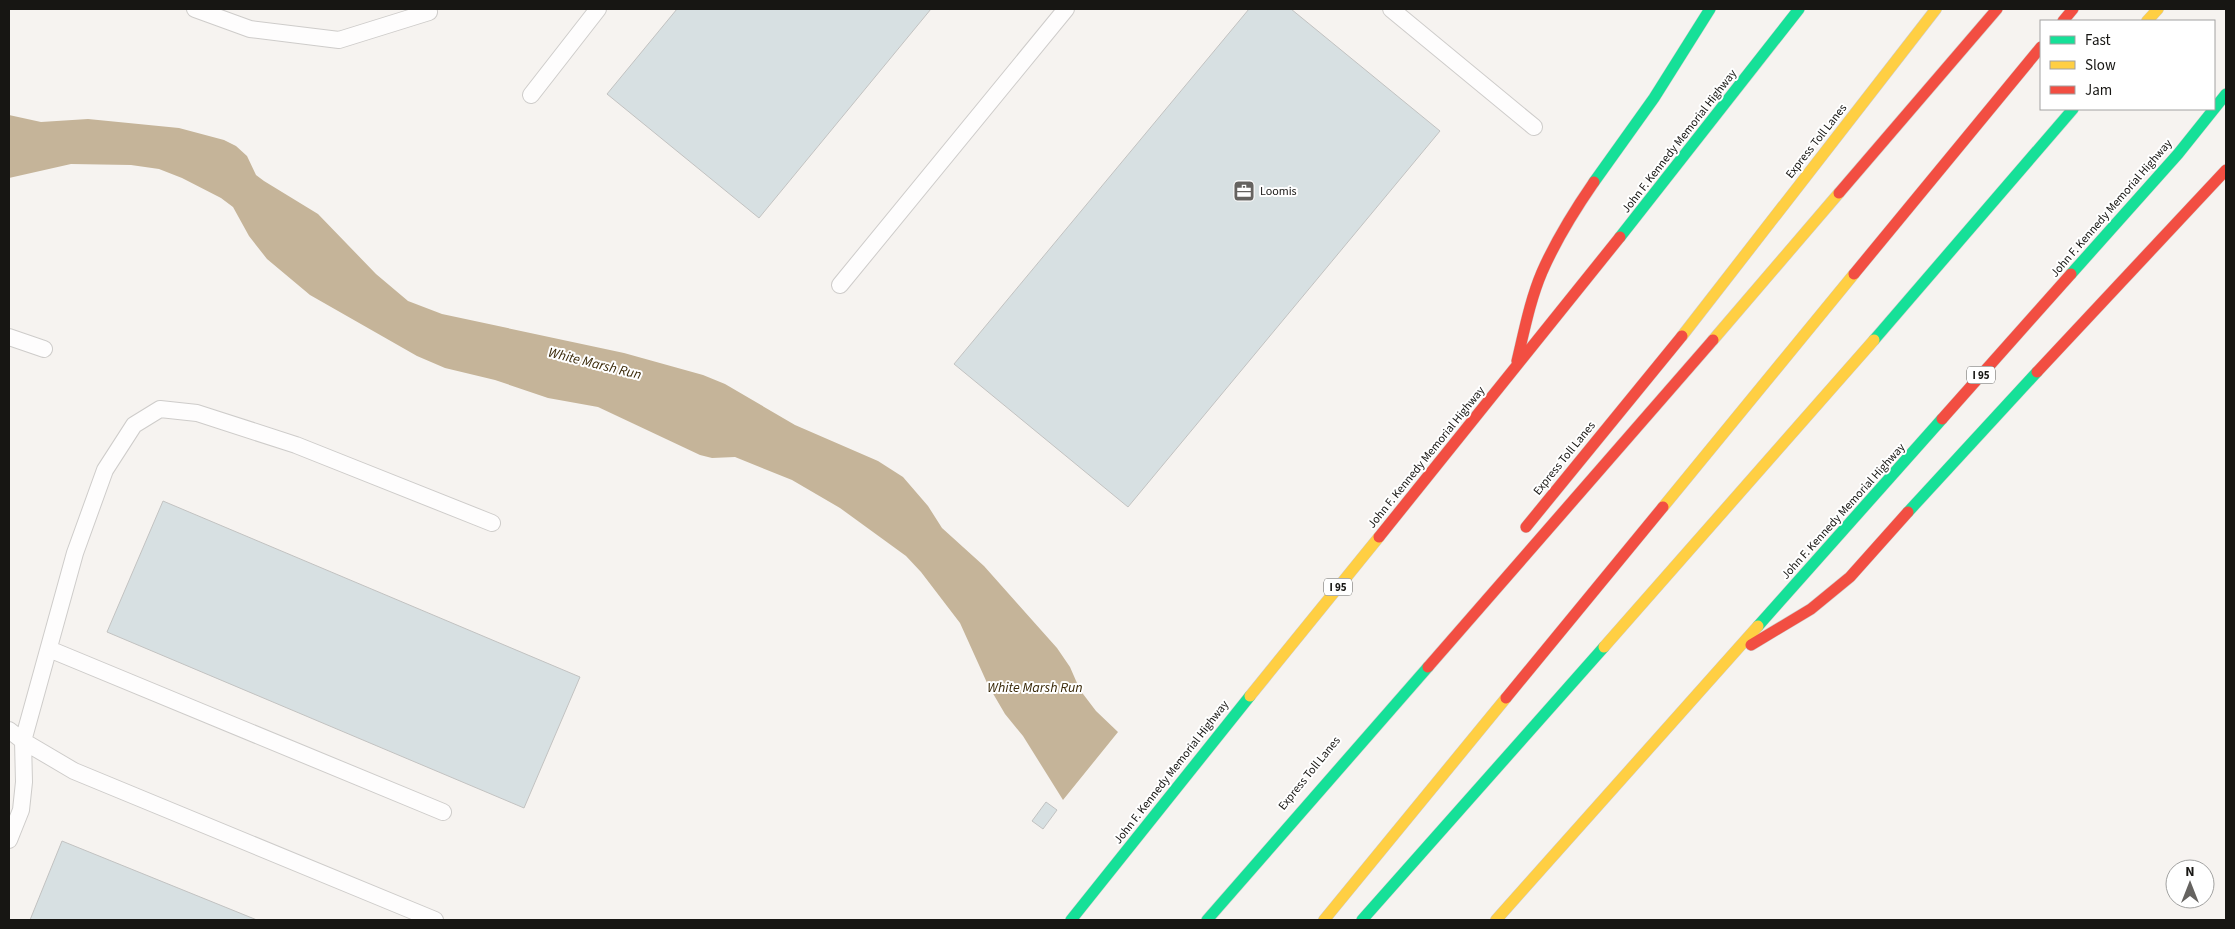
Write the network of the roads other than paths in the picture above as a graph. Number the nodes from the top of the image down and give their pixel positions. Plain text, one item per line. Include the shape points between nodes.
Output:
1 (195, 9) edge
2 (428, 9) edge
3 (598, 9) edge
4 (1066, 9) edge
5 (1391, 9) edge
6 (1710, 9) edge
7 (1799, 9) edge
8 (1936, 9) edge
9 (1997, 9) edge
10 (2073, 9) edge
11 (2158, 9) edge
12 (2063, 20) edge
13 (2148, 20) edge
14 (2040, 48) edge
15 (2226, 94) edge
16 (531, 95) dead end
17 (2215, 108) edge
18 (2072, 110) edge
19 (2213, 110) edge
20 (1534, 127) dead end
21 (2226, 170) edge
22 (840, 286) dead end
23 (9, 337) edge
24 (44, 348) dead end
25 (1515, 369) junction
26 (492, 523) dead end
27 (1521, 533) dead end
28 (49, 648) junction
29 (1734, 654) junction
30 (1414, 665) dead end
31 (9, 730) edge
32 (23, 741) junction
33 (442, 812) dead end
34 (9, 840) edge
35 (435, 920) edge
36 (1071, 920) edge
37 (1207, 920) edge
38 (1324, 920) edge
39 (1362, 920) edge
40 (1496, 920) edge

1 - 2 lane via 250,29 339,40 429,12
3 - 16 lane
4 - 22 lane
5 - 20 lane
6 - 25 highway via 1654,98 1572,212 1542,273
7 - 25 highway, John F. Kennedy Memorial Highway / I 95
8 - 27 highway, Express Toll Lanes via 1697,317
9 - 37 highway
10 - 12 highway
11 - 13 highway
14 - 38 highway
15 - 17 highway, John F. Kennedy Memorial Highway / I 95
18 - 39 highway via 1740,495
19 - 29 highway, John F. Kennedy Memorial Highway / I 95 via 2178,154
21 - 29 highway via 1996,415 1850,577 1811,609
23 - 24 lane
25 - 36 highway, John F. Kennedy Memorial Highway / I 95
26 - 28 lane via 296,444 197,413 160,409 134,425 104,470 75,553
28 - 32 lane
28 - 33 lane
29 - 40 highway, John F. Kennedy Memorial Highway / I 95
30 - 37 highway, Express Toll Lanes
31 - 32 lane
32 - 34 lane via 21,810
32 - 35 lane via 74,771

